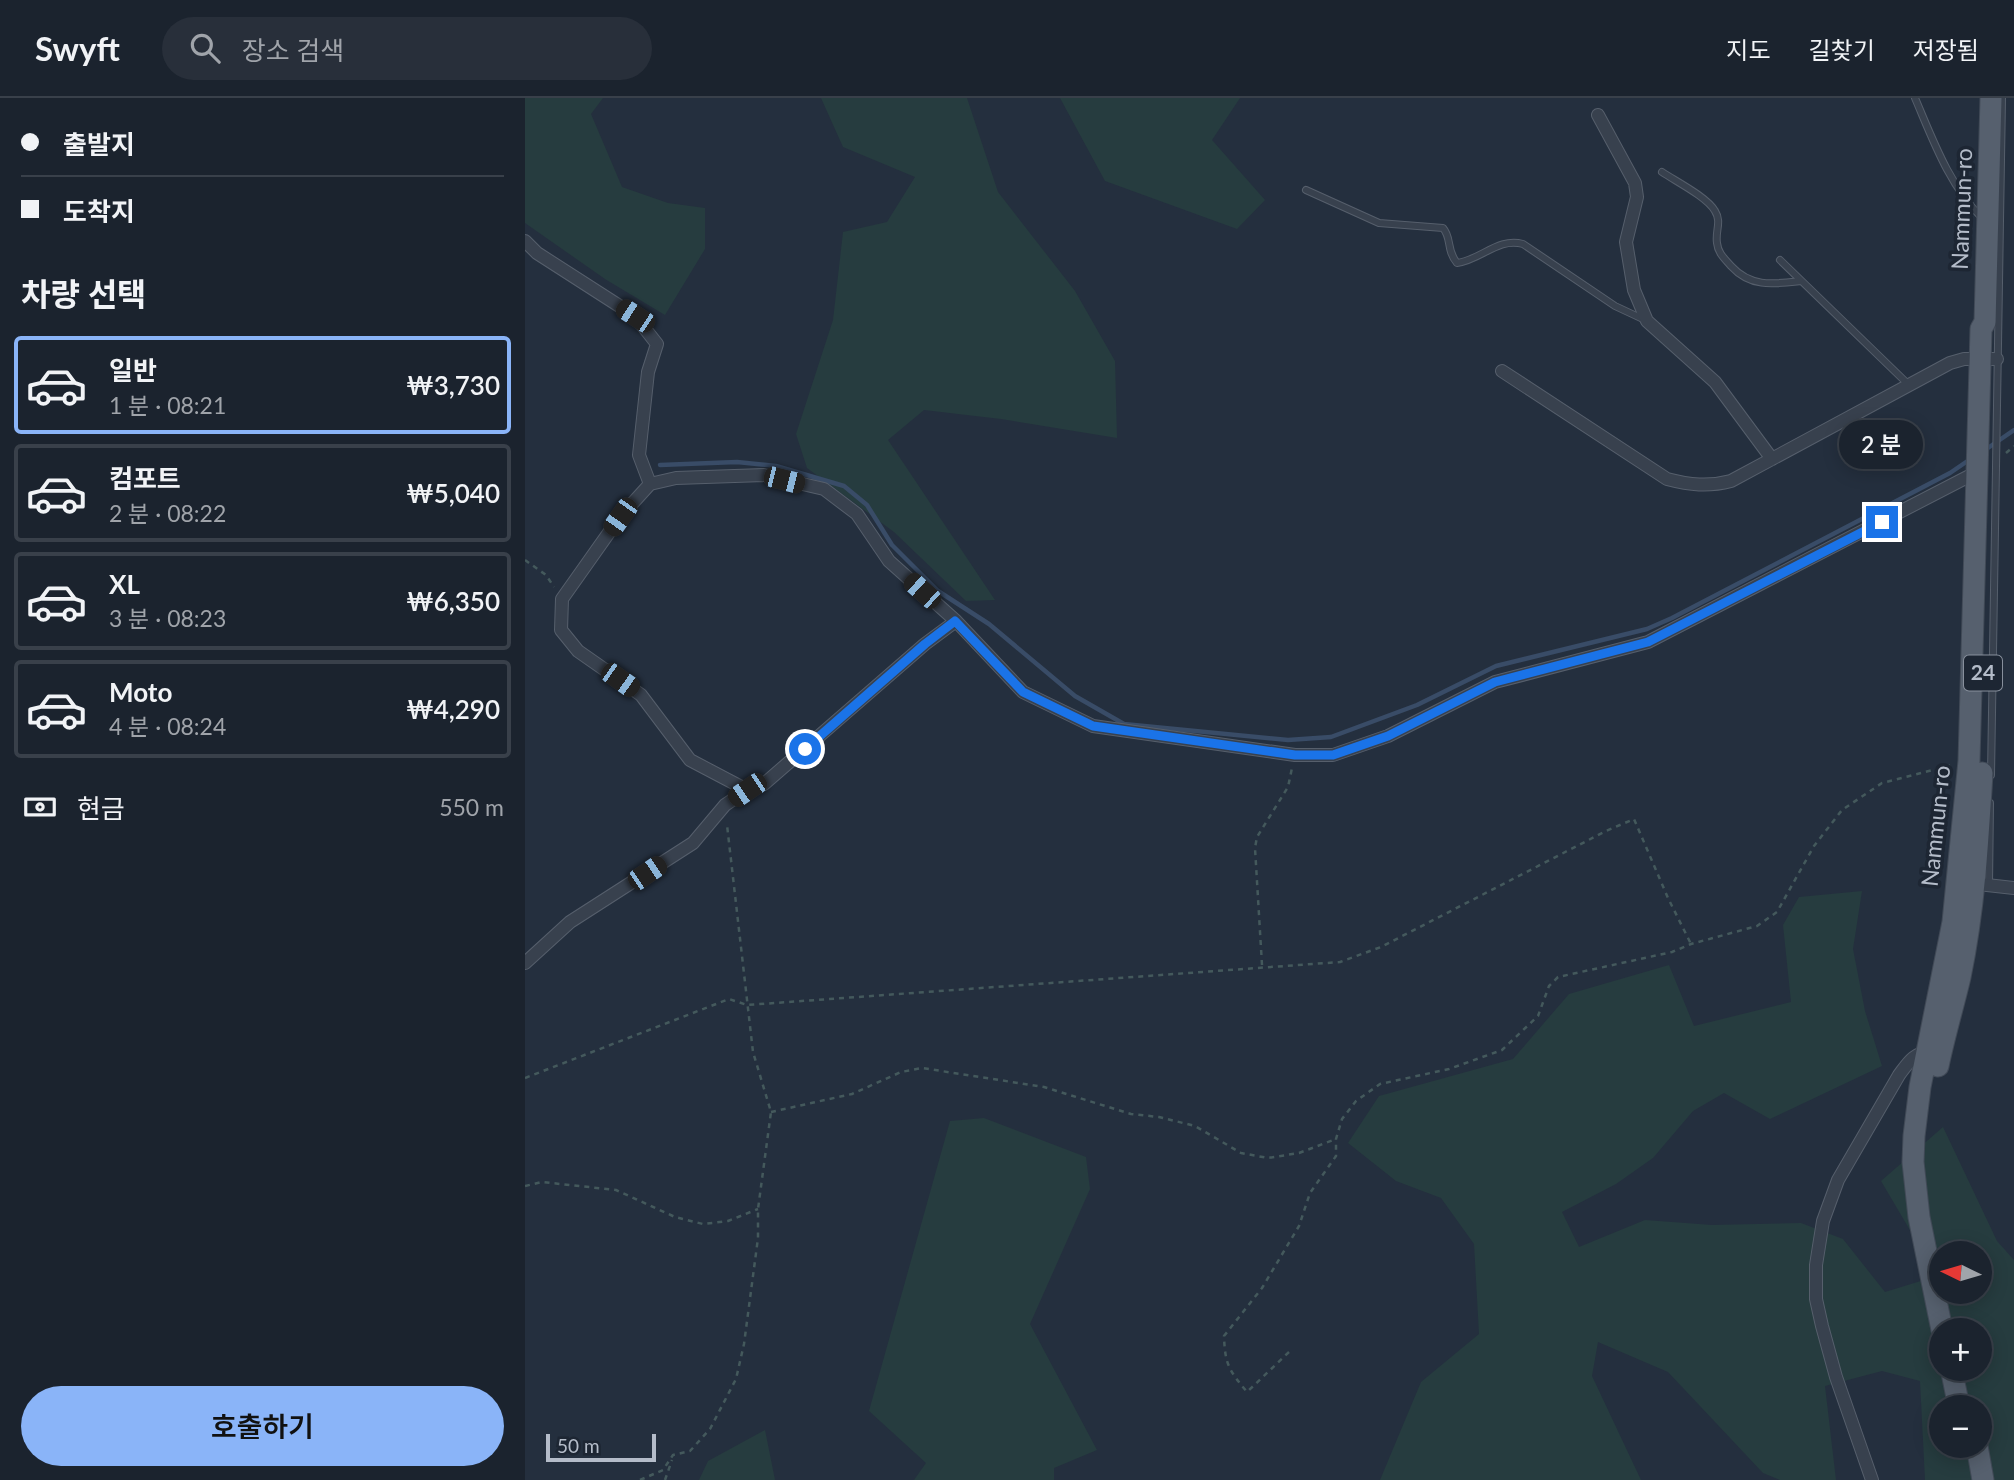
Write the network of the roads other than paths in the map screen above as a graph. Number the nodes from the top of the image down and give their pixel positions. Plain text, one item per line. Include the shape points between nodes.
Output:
1 (1915, 98) edge
2 (1991, 98) edge
3 (2002, 98) edge
4 (1598, 115) dead end
5 (1662, 172) dead end
6 (1306, 190) dead end
7 (1989, 225) junction
8 (525, 241) edge
9 (1780, 260) dead end
10 (1801, 281) junction
11 (1647, 321) junction
12 (1988, 358) junction
13 (1502, 371) dead end
14 (1909, 385) junction
15 (1772, 459) junction
16 (1982, 467) junction
17 (650, 484) junction
18 (955, 621) junction
19 (747, 790) junction
20 (1974, 883) junction
21 (2014, 888) edge
22 (525, 963) edge
23 (1934, 1052) junction
24 (1934, 1241) edge
25 (1940, 1318) edge
26 (1968, 1458) edge
27 (1979, 1458) edge
28 (1873, 1480) edge
29 (1972, 1480) edge
30 (1983, 1480) edge

1 - 7 lane via 1964,200
2 - 7 main road, Nammun-ro / 24
3 - 12 lane
4 - 11 street via 1635,183 1637,197 1626,242 1635,290
5 - 10 lane via 1716,212 1719,253 1736,271 1765,285
6 - 11 lane via 1379,223 1443,228 1457,262 1506,242 1523,244 1615,306
7 - 12 main road, Nammun-ro / 24 via 1985,322 1980,329
8 - 17 street via 635,316 657,344 648,372 639,455
9 - 10 lane
10 - 14 lane
11 - 15 street via 1715,382
12 - 14 street via 1957,360
12 - 16 main road, Nammun-ro / 24
12 - 20 lane
13 - 15 street via 1667,479 1691,486 1714,485
14 - 15 street
16 - 18 street via 1648,642 1495,682 1388,736 1333,755 1295,755 1093,726 1023,692
16 - 20 main road, Nammun-ro / 24 via 1982,758
16 - 20 main road, Nammun-ro / 24 via 1969,761
17 - 18 street via 676,478 764,475 824,489 857,514 889,561
17 - 19 street via 620,517 562,598 561,630 578,651 641,695 689,760
18 - 19 street via 765,784
19 - 22 street via 725,804 693,843 570,922
20 - 21 street
20 - 23 main road, Nammun-ro / 24 via 1960,977
23 - 24 main road, Nammun-ro / 24 via 1925,1161
23 - 25 main road, Nammun-ro / 24 via 1916,1116 1913,1162 1919,1217
23 - 28 street via 1919,1053 1899,1075 1843,1171 1819,1240 1816,1299 1822,1326
26 - 29 main road
27 - 30 main road

